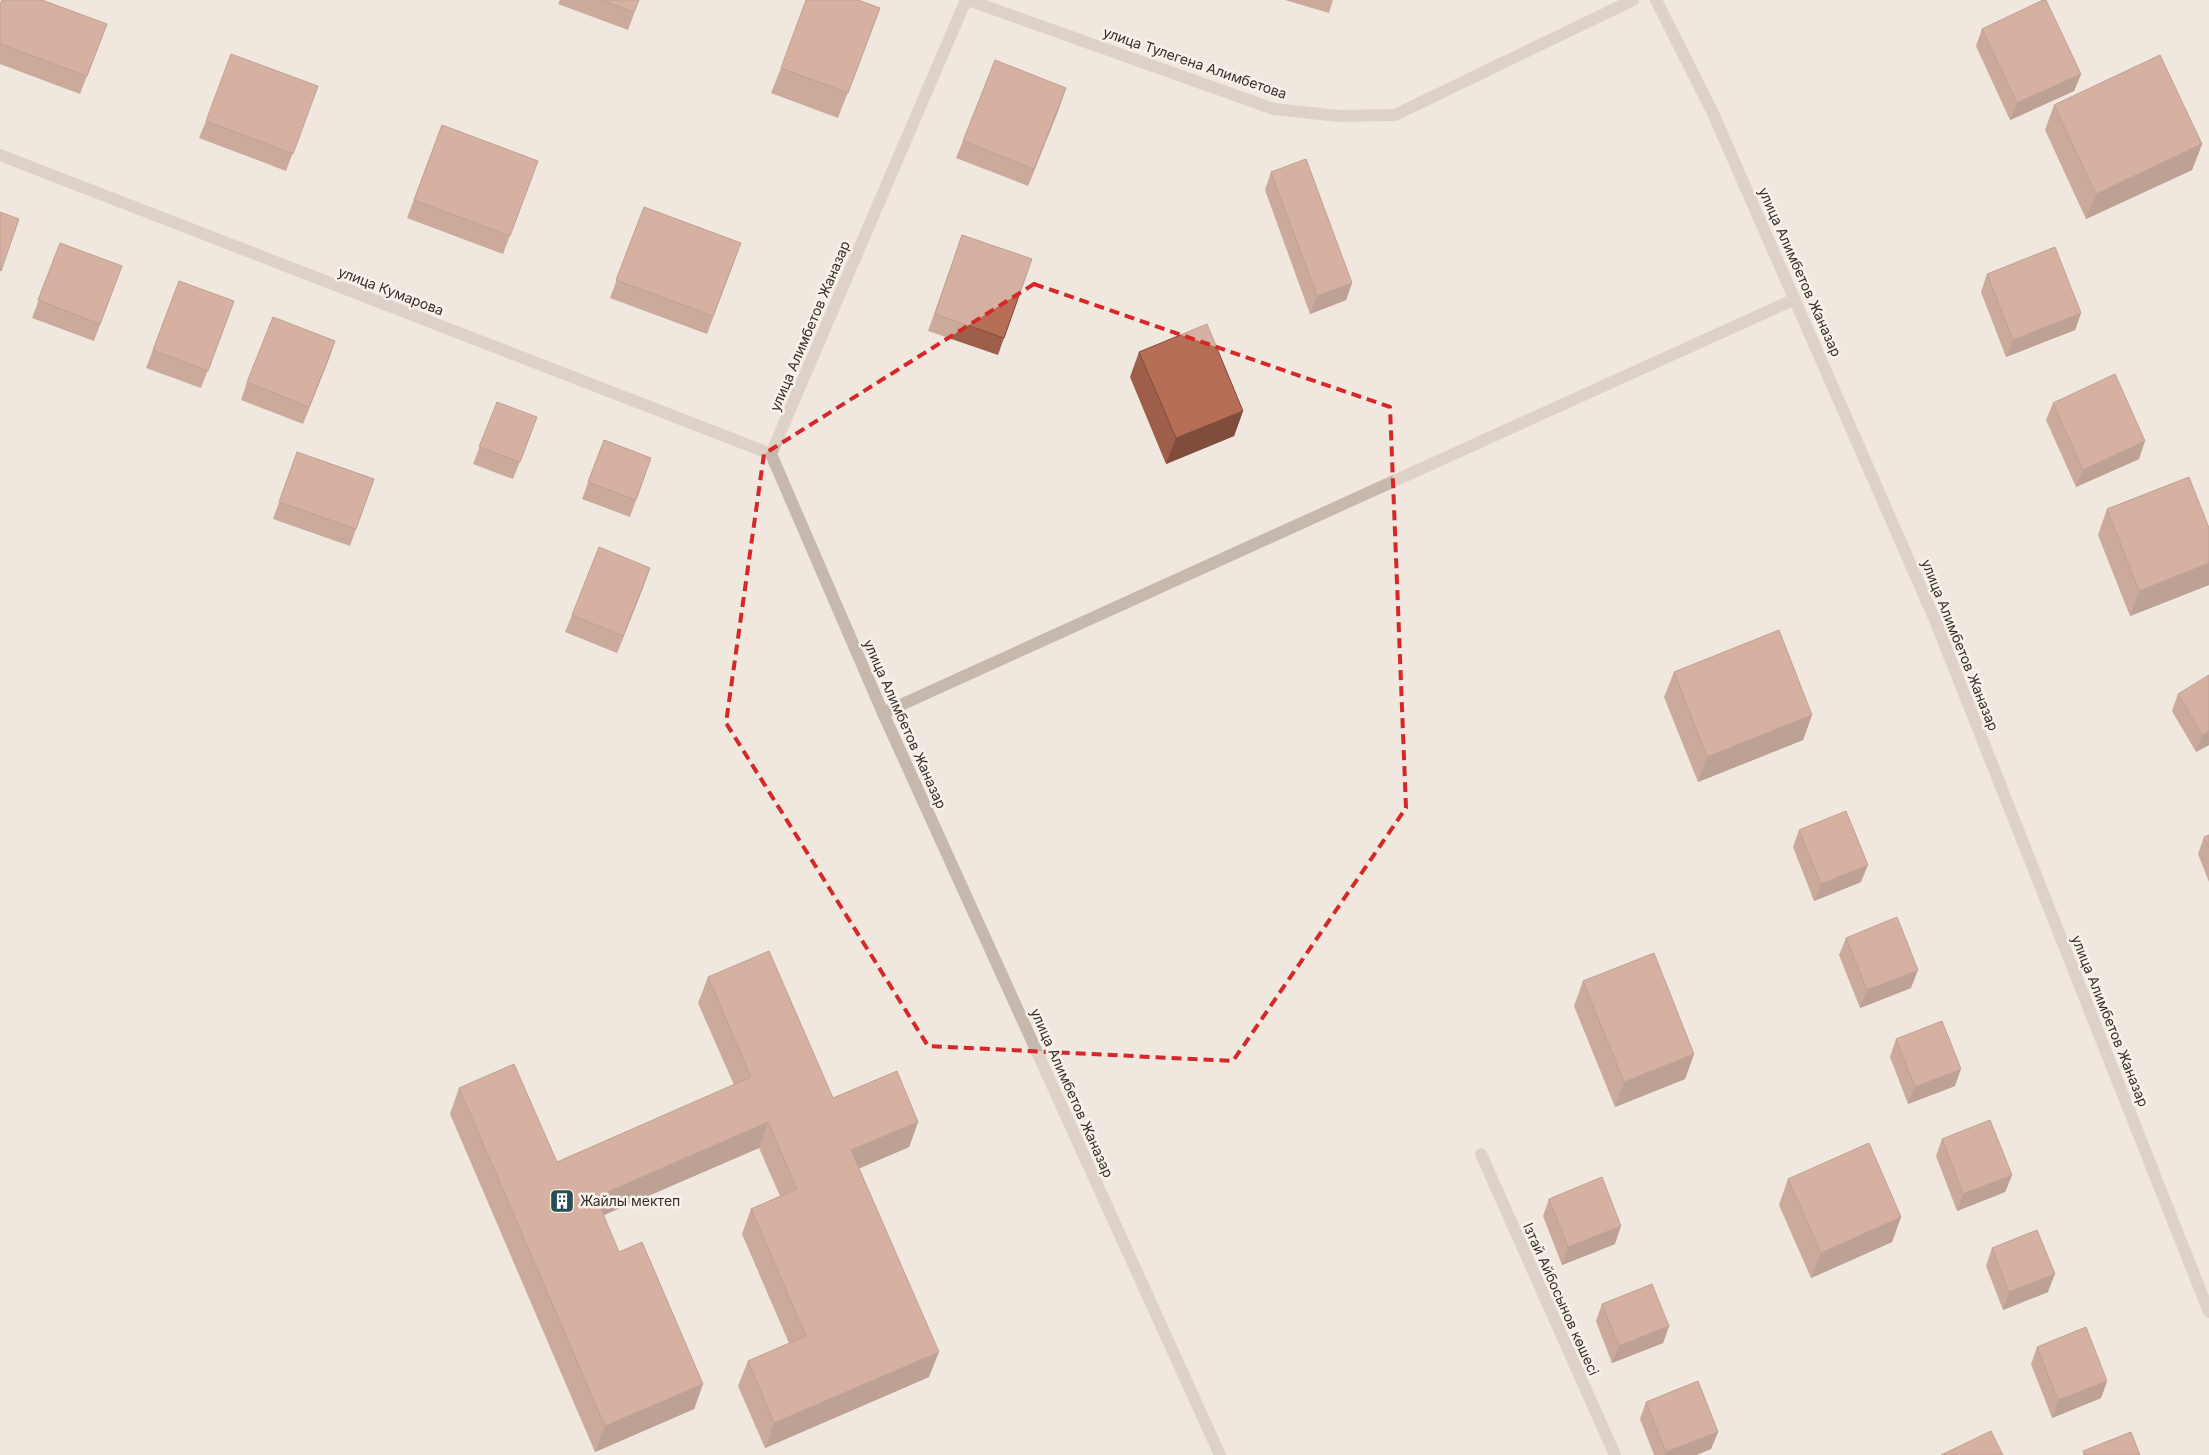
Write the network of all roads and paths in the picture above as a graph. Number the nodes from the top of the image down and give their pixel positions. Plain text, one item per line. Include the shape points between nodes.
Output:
1 (967, 0) edge
2 (1633, 0) edge
3 (1656, 0) edge
4 (0, 156) edge
5 (1795, 299) junction
6 (771, 454) junction
7 (882, 713) junction
8 (1481, 1154) dead end
9 (2209, 1312) edge
10 (1220, 1455) edge
11 (1614, 1455) edge

1 - 2 street, улица Тулегена Алимбетова via 1274,109 1338,116 1395,115
1 - 6 street, улица Алимбетов Жаназар
3 - 5 street, улица Алимбетов Жаназар via 1712,111
4 - 6 street, улица Кумарова
5 - 7 street
5 - 9 street, улица Алимбетов Жаназар via 1935,620
6 - 7 street, улица Алимбетов Жаназар
7 - 10 street, улица Алимбетов Жаназар
8 - 11 street, Ізтай Айбосынов көшесі

